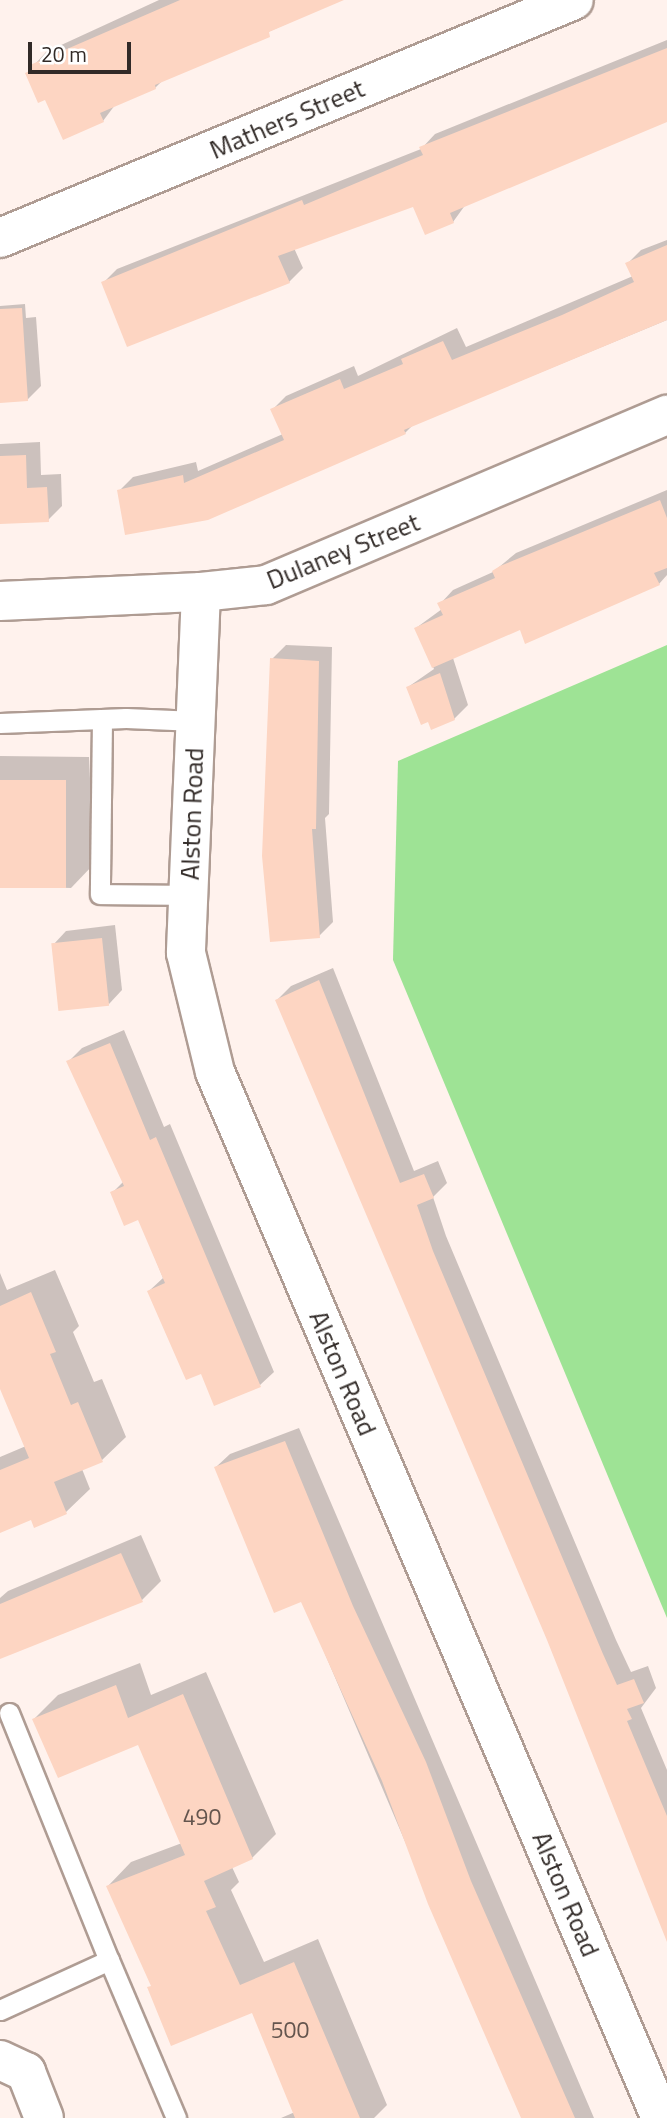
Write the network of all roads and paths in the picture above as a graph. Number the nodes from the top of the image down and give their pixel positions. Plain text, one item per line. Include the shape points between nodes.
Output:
1 (574, 0) edge
2 (0, 238) edge
3 (667, 415) edge
4 (201, 592) junction
5 (0, 601) edge
6 (103, 719) junction
7 (196, 721) junction
8 (0, 723) edge
9 (189, 895) junction
10 (9, 1713) dead end
11 (109, 1960) junction
12 (0, 2010) edge
13 (0, 2060) edge
14 (44, 2118) edge
15 (176, 2118) edge
16 (661, 2118) edge

1 - 2 street, Mathers Street
3 - 4 street, Dulaney Street via 267,584
4 - 5 street, Dulaney Street
4 - 7 street, Alston Road
6 - 7 lane
6 - 8 lane
6 - 9 lane via 100,894
7 - 9 street, Alston Road
9 - 16 street, Alston Road via 186,953 215,1072
10 - 11 lane
11 - 12 lane
11 - 15 lane
13 - 14 street via 26,2072

